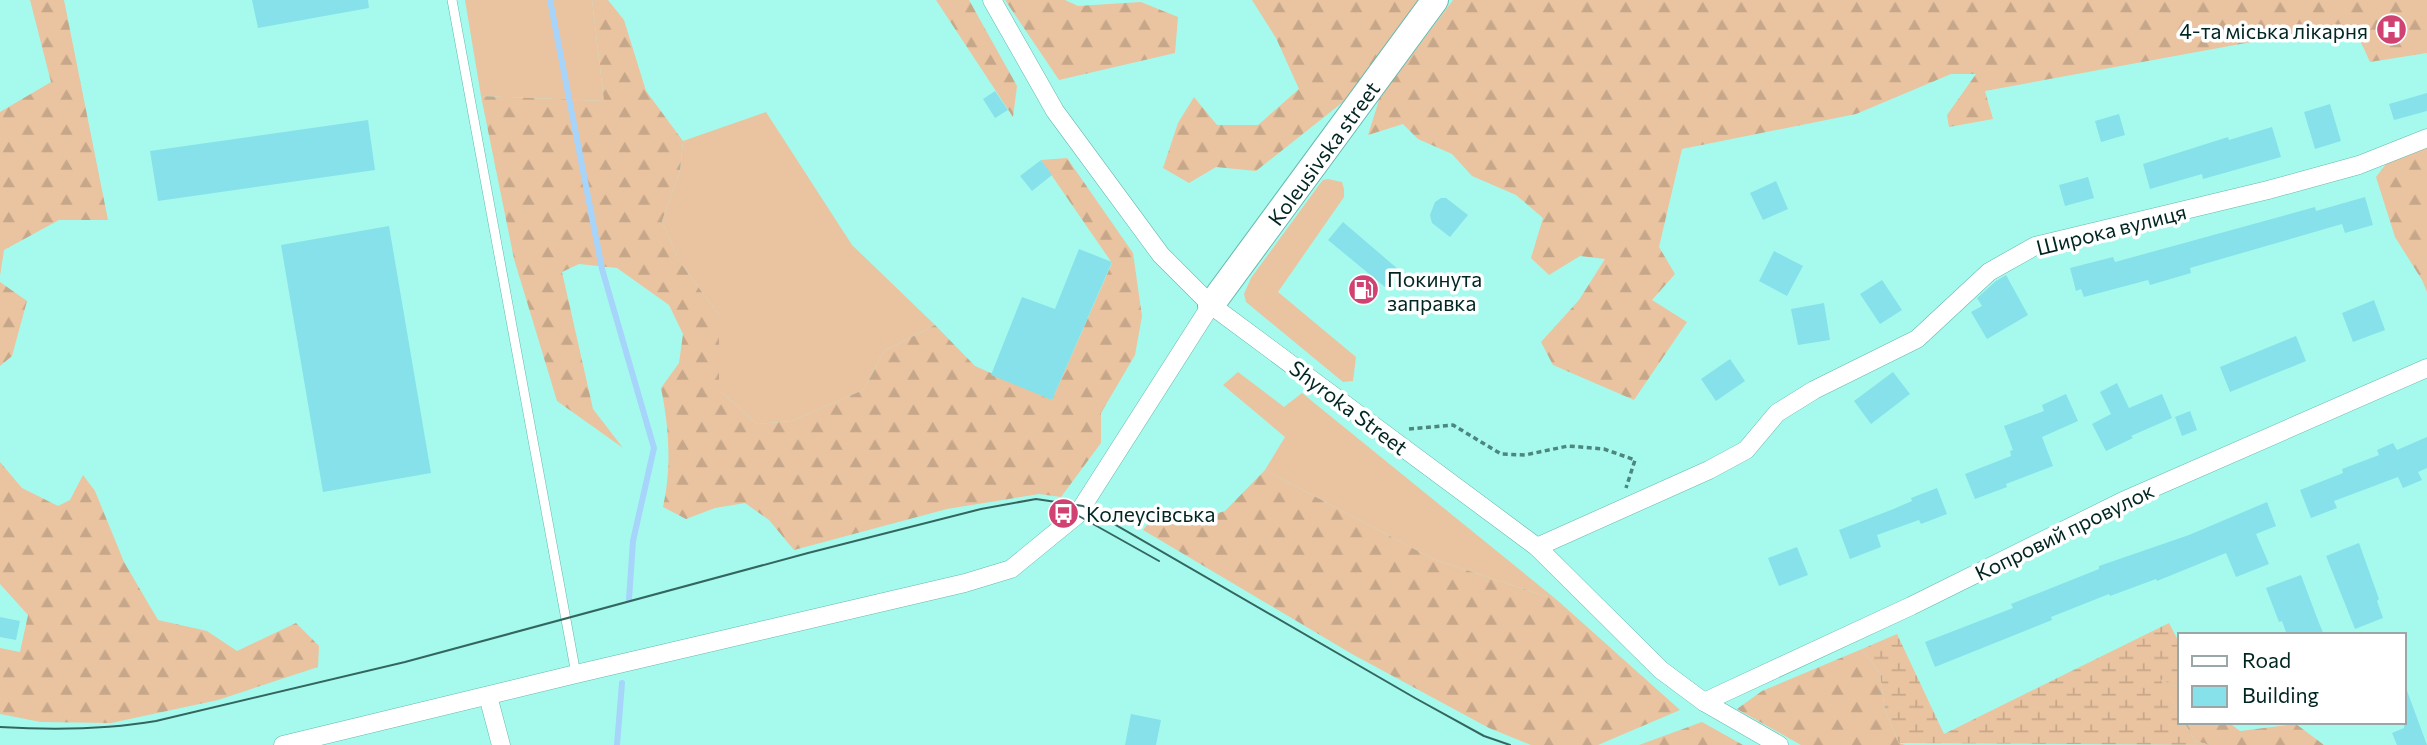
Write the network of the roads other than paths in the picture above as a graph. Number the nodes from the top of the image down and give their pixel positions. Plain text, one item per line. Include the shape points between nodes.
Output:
1 (453, 0) edge
2 (992, 0) edge
3 (1435, 0) edge
4 (2427, 138) edge
5 (1211, 305) junction
6 (2427, 368) edge
7 (1537, 547) junction
8 (576, 674) junction
9 (488, 696) junction
10 (1704, 702) junction
11 (283, 745) edge
12 (501, 745) edge
13 (1779, 745) edge

1 - 8 lane
2 - 5 street, Shyroka Street via 1063,122 1161,255
3 - 5 street, Koleusivska street
4 - 7 street, Широка вулиця via 2359,165 2035,246 1989,272 1917,339 1777,413 1746,450
5 - 7 street, Shyroka Street
5 - 8 street via 1077,515 1011,569
6 - 10 street, Копровий провулок via 2123,501
7 - 10 street, Shyroka Street via 1661,670
8 - 9 street
9 - 11 street
9 - 12 street
10 - 13 street, Shyroka Street

